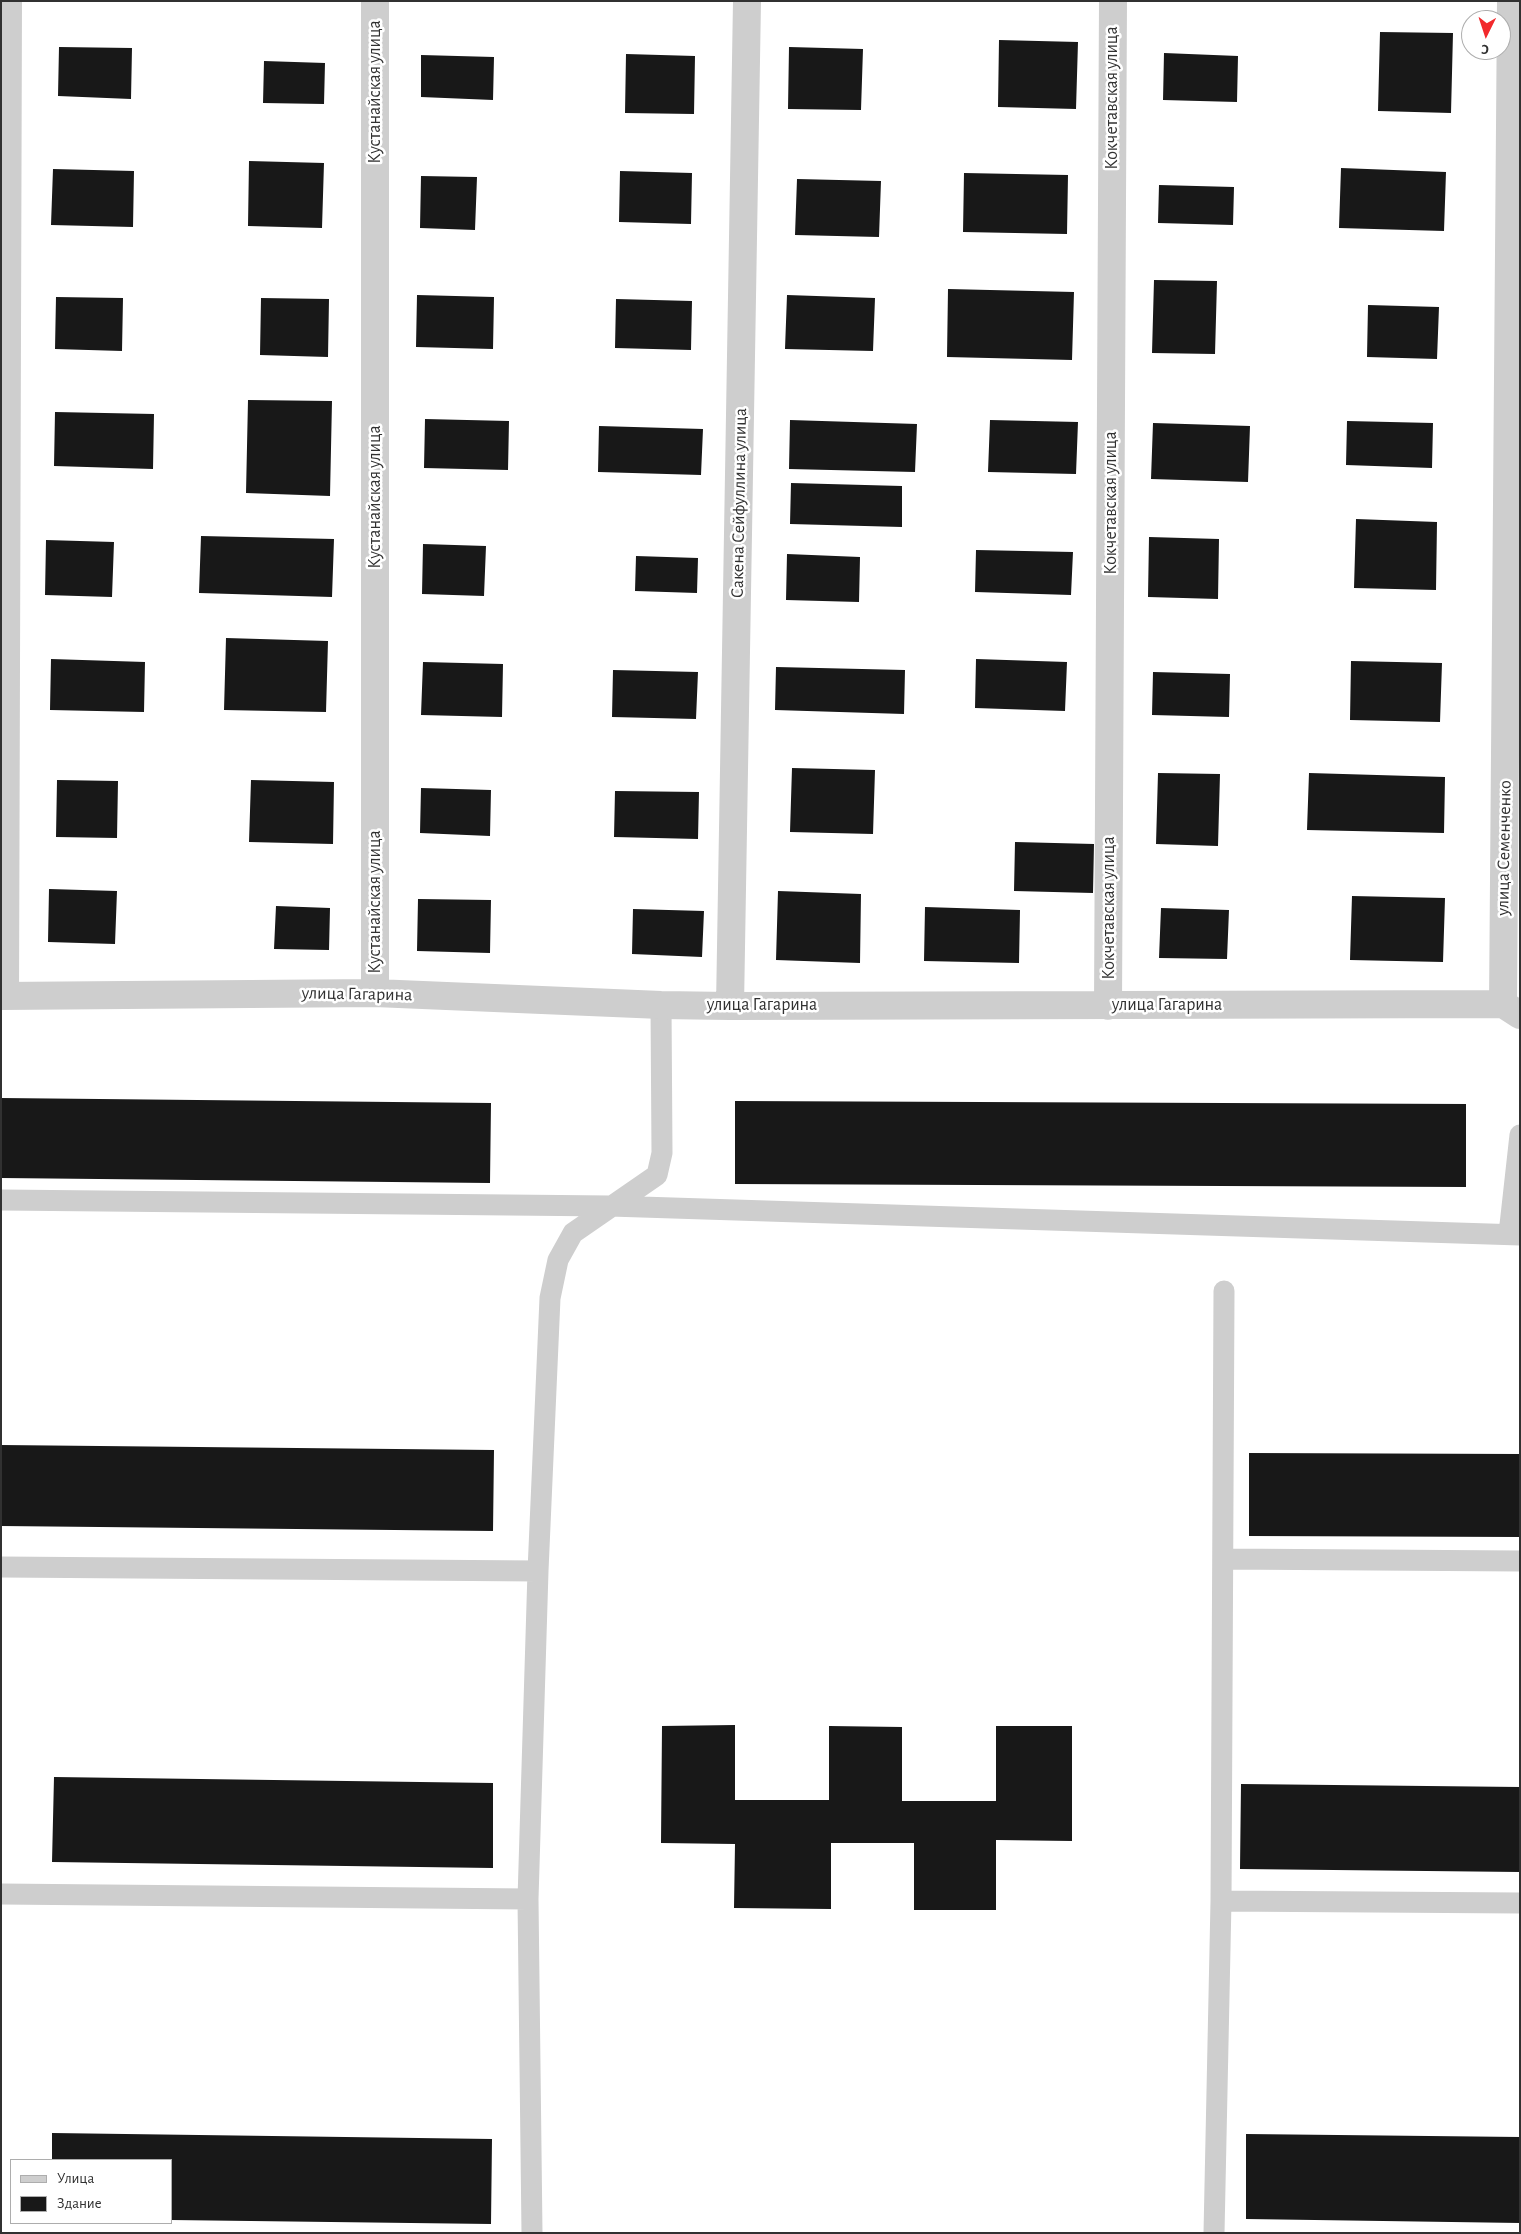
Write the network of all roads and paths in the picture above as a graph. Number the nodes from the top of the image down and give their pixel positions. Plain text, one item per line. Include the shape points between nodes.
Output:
1 (8, 1) edge
2 (375, 1) edge
3 (748, 1) edge
4 (1113, 1) edge
5 (1511, 1) edge
6 (1515, 93) edge
7 (1513, 618) edge
8 (375, 993) junction
9 (1511, 995) edge
10 (3, 996) edge
11 (661, 1005) junction
12 (730, 1006) junction
13 (1108, 1006) junction
14 (1520, 1135) edge
15 (1, 1200) edge
16 (610, 1206) junction
17 (1515, 1235) edge
18 (1224, 1291) dead end
19 (1223, 1559) junction
20 (1520, 1561) edge
21 (1, 1566) edge
22 (538, 1571) junction
23 (1, 1894) edge
24 (528, 1899) junction
25 (1222, 1901) junction
26 (1520, 1903) edge
27 (532, 2233) edge
28 (1214, 2233) edge

1 - 10 street
2 - 8 street, Кустанайская улица
3 - 12 street, Сакена Сейфуллина улица
4 - 13 street, Кокчетавская улица
5 - 6 street, улица Семенченко
6 - 7 street, улица Семенченко
7 - 9 street, улица Семенченко
8 - 10 street, улица Гагарина
8 - 11 street, улица Гагарина
9 - 13 street, улица Гагарина
11 - 12 street, улица Гагарина
11 - 16 lane via 662,1153 657,1175
12 - 13 street, улица Гагарина
14 - 17 lane
15 - 16 lane
16 - 17 lane
16 - 22 lane via 573,1233 558,1260 550,1298
18 - 19 lane
19 - 20 lane
19 - 25 lane
21 - 22 lane
22 - 24 lane
23 - 24 lane
24 - 27 lane
25 - 26 lane
25 - 28 lane

